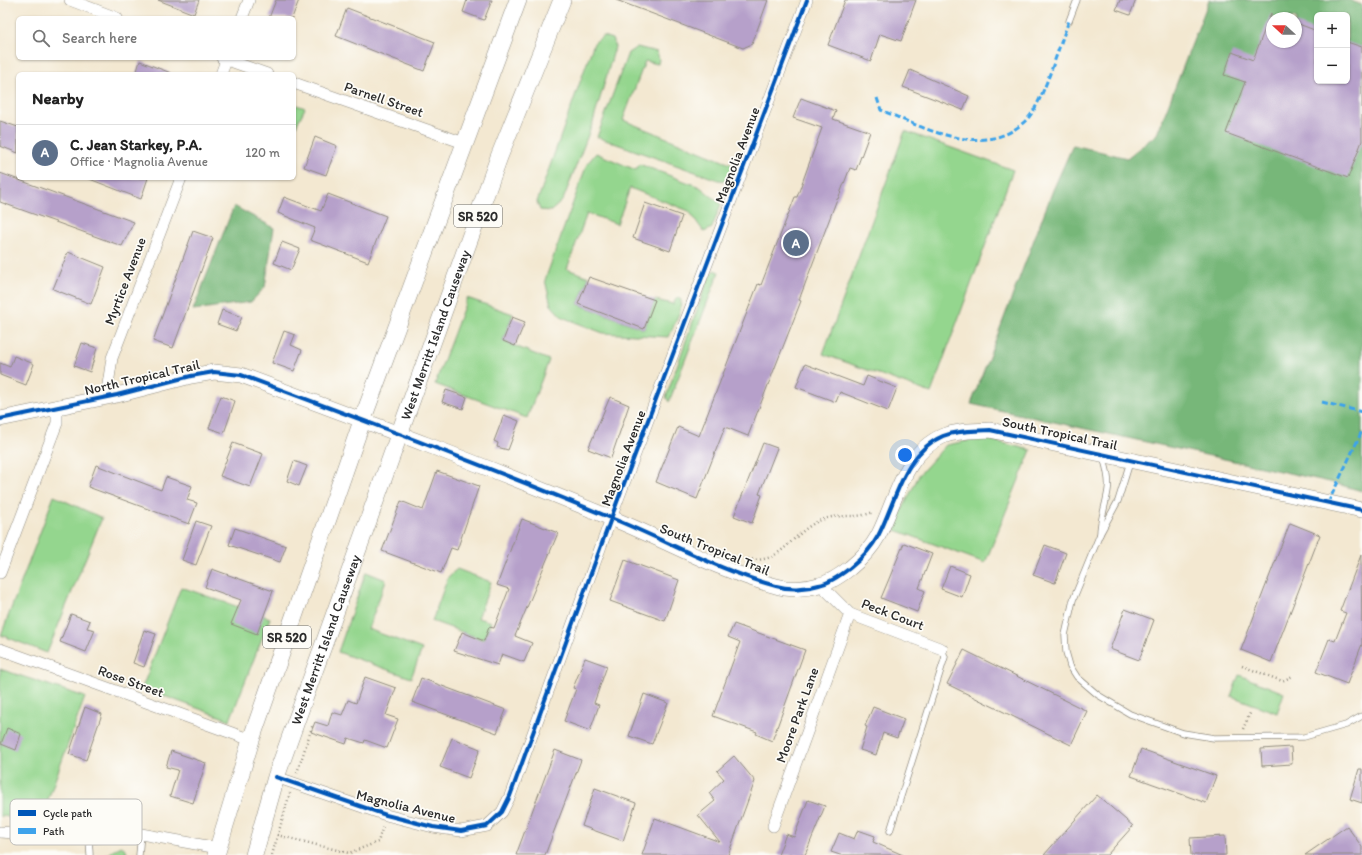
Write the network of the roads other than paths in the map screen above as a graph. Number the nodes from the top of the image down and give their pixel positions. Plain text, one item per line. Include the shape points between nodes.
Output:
1 (70, 0) edge
2 (249, 0) edge
3 (518, 0) edge
4 (562, 0) edge
5 (807, 0) edge
6 (1077, 0) edge
7 (112, 16) edge
8 (243, 16) edge
9 (1069, 21) dead end
10 (225, 60) edge
11 (228, 60) edge
12 (222, 72) edge
13 (261, 72) edge
14 (296, 85) edge
15 (464, 143) junction
16 (180, 180) edge
17 (106, 398) junction
18 (57, 409) junction
19 (0, 419) edge
20 (362, 421) junction
21 (400, 434) junction
22 (1102, 454) junction
23 (1130, 460) junction
24 (1362, 510) edge
25 (612, 518) junction
26 (1100, 534) junction
27 (0, 573) edge
28 (821, 585) junction
29 (850, 614) junction
30 (0, 649) edge
31 (942, 649) joint
32 (1362, 716) edge
33 (251, 740) junction
34 (276, 777) junction
35 (773, 826) dead end
36 (890, 831) dead end
37 (0, 832) edge
38 (10, 833) edge
39 (142, 834) edge
40 (89, 845) edge
41 (140, 845) edge
42 (218, 853) edge
43 (90, 855) edge
44 (139, 855) edge
45 (254, 855) edge

1 - 7 street
2 - 8 street
3 - 15 main road, SR 520
4 - 21 main road, West Merritt Island Causeway / SR 520 via 499,157
5 - 25 street, Magnolia Avenue
6 - 9 lane
10 - 12 street
11 - 13 street
14 - 15 street, Parnell Street
15 - 20 main road, SR 520
16 - 17 street, Myrtice Avenue via 112,358
17 - 18 street, North Tropical Trail
17 - 20 street, North Tropical Trail via 214,372 241,375
18 - 19 street, North Tropical Trail
18 - 27 street via 57,423
20 - 21 street, North Tropical Trail
20 - 33 main road, SR 520
21 - 25 street, South Tropical Trail
21 - 34 main road, West Merritt Island Causeway / SR 520
22 - 23 street, South Tropical Trail
22 - 26 lane via 1109,489
22 - 28 street, South Tropical Trail via 990,430 943,437 922,450 904,476 878,536 862,559 841,575
23 - 24 street, South Tropical Trail
23 - 26 lane via 1118,501
25 - 28 street, South Tropical Trail via 750,578 779,587 802,588
25 - 34 street, Magnolia Avenue via 510,796 502,812 487,826 461,831 432,827
26 - 32 lane via 1075,594 1065,635 1070,666 1077,677 1098,695 1130,714 1184,734 1214,738 1304,737 1341,727
28 - 29 street, Peck Court
29 - 31 street, Peck Court
29 - 35 street, Moore Park Lane
30 - 33 street, Rose Street
31 - 36 lane via 945,657
33 - 42 main road, SR 520
34 - 45 main road, West Merritt Island Causeway / SR 520
37 - 38 street
39 - 42 street
40 - 43 lane
41 - 44 lane

